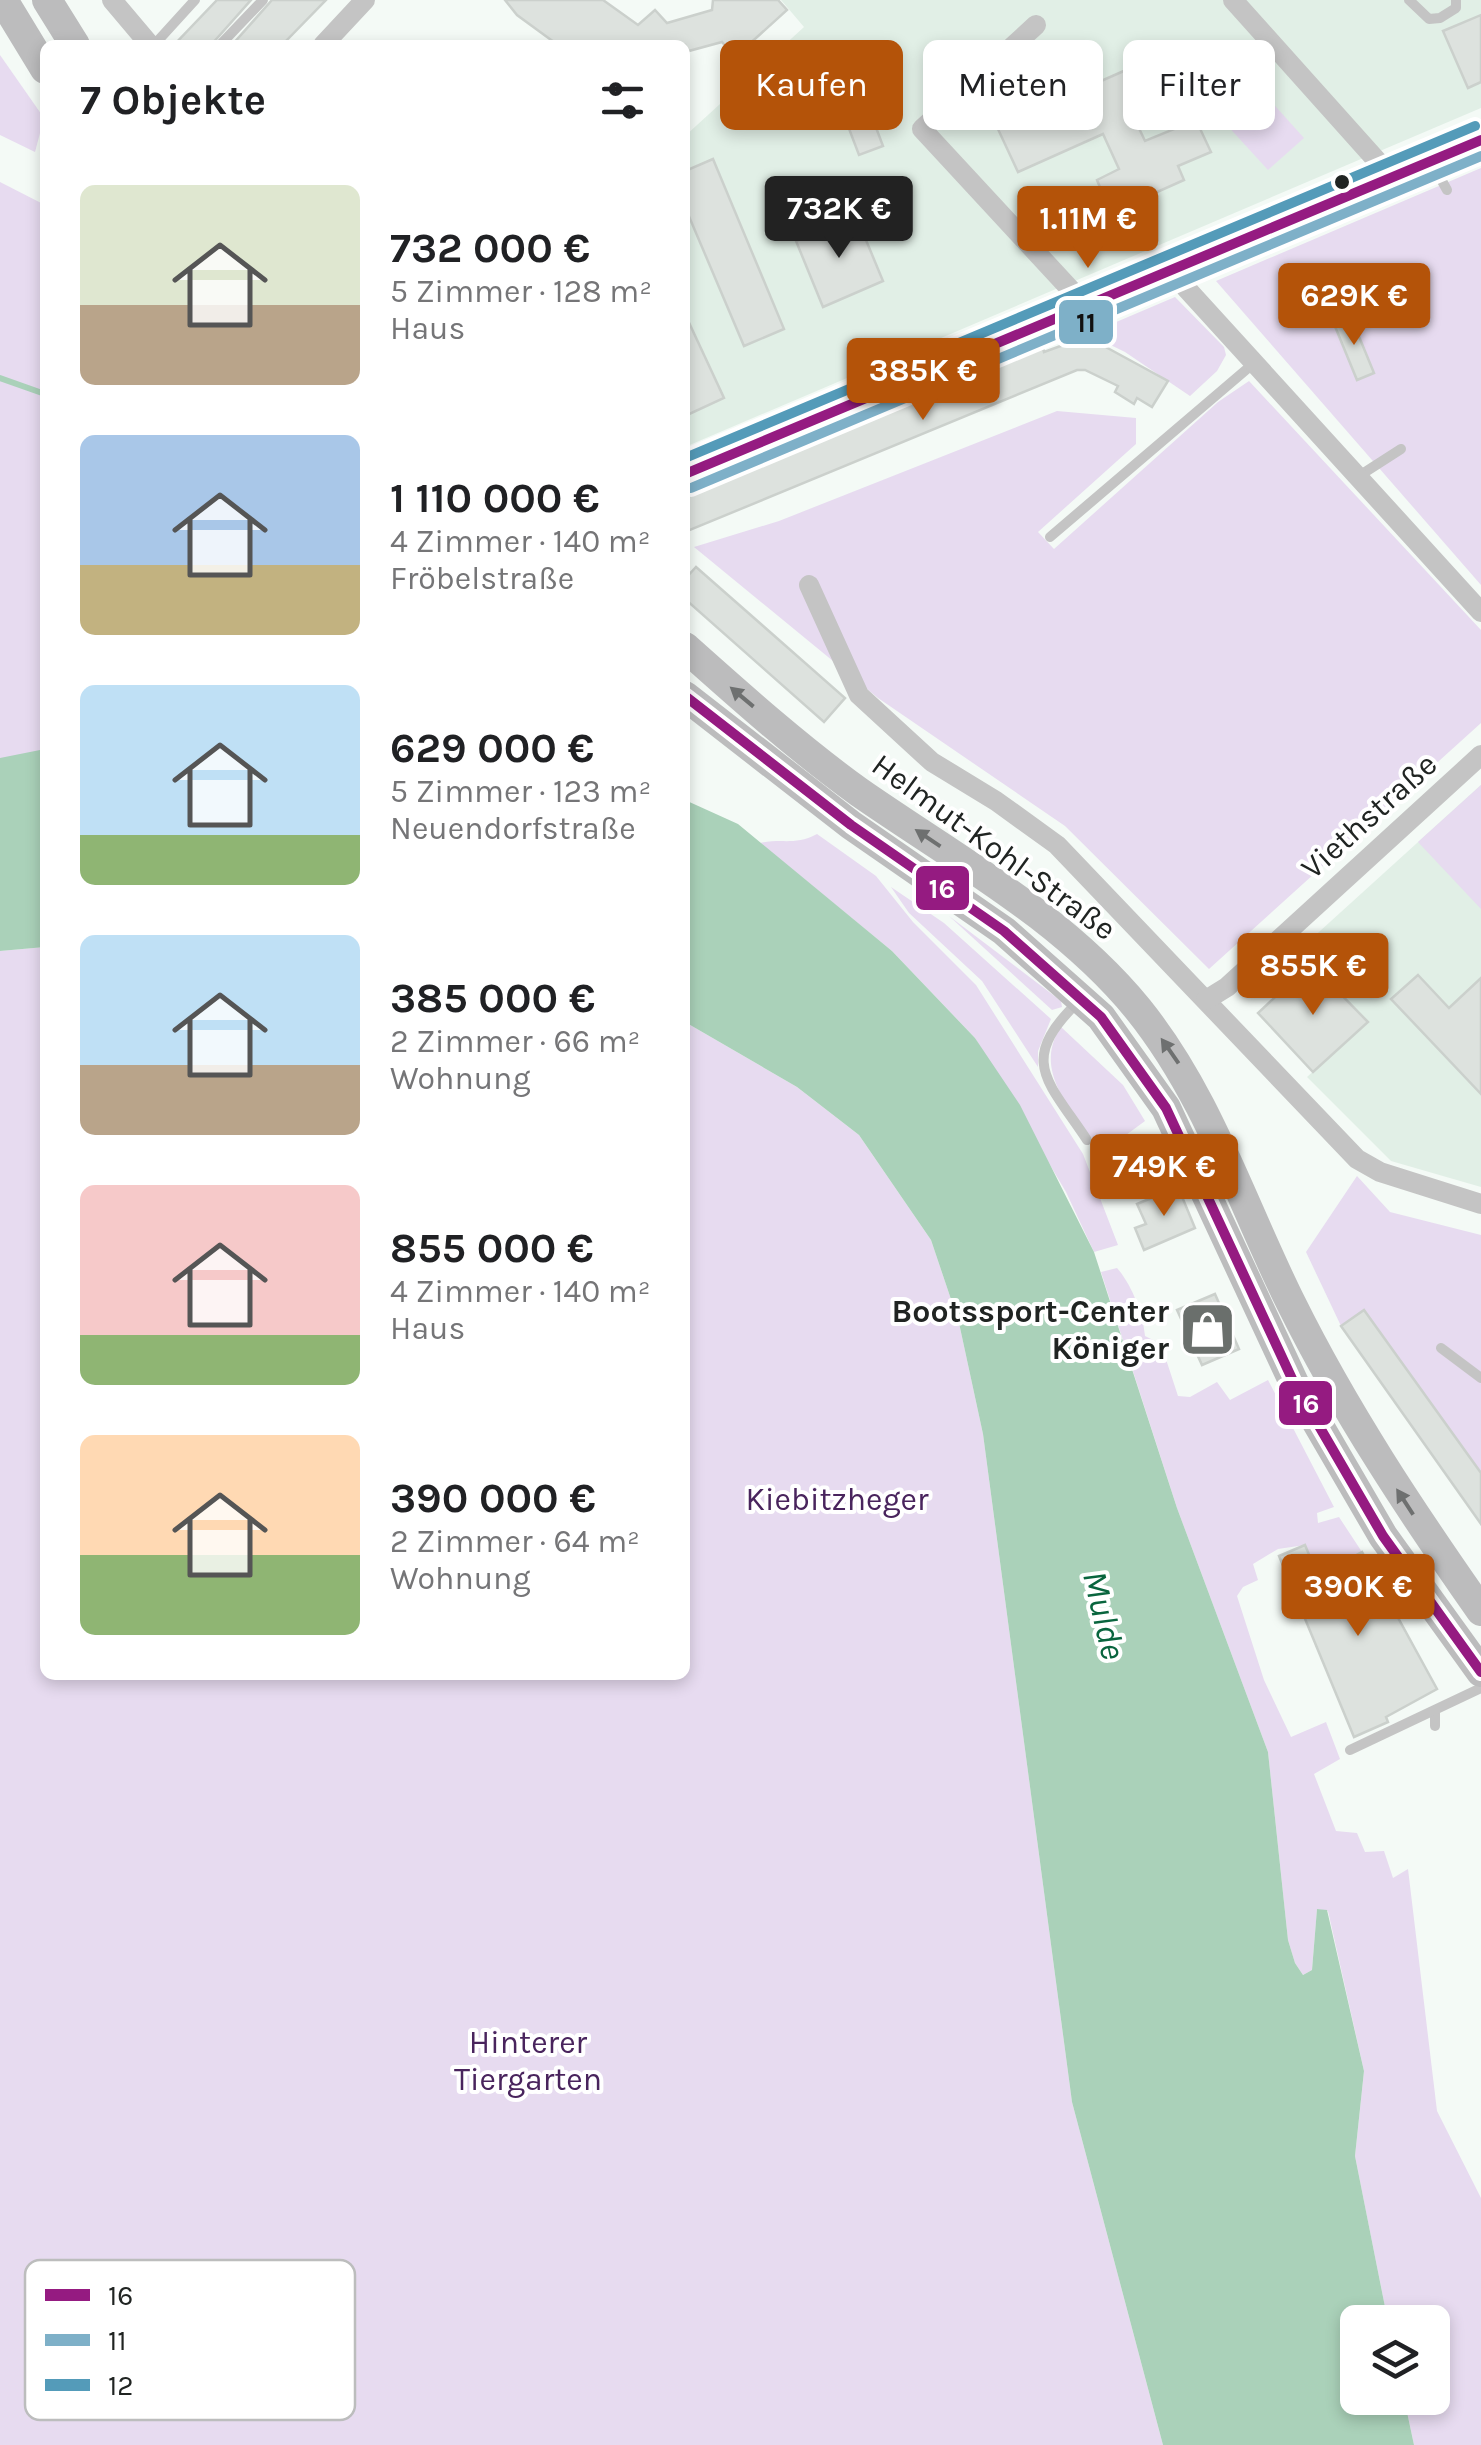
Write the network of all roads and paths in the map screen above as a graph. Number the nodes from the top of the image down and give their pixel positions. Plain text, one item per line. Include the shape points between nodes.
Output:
1 (3, 0) edge
2 (47, 0) edge
3 (112, 0) edge
4 (195, 0) edge
5 (263, 0) edge
6 (366, 0) edge
7 (1233, 0) edge
8 (1409, 0) edge
9 (1472, 0) edge
10 (1456, 4) edge
11 (1036, 25) dead end
12 (72, 40) edge
13 (148, 40) edge
14 (157, 40) edge
15 (225, 40) edge
16 (327, 40) edge
17 (40, 61) edge
18 (1481, 140) edge
19 (1431, 160) junction
20 (1386, 180) junction
21 (1446, 190) dead end
22 (1178, 268) junction
23 (1078, 308) junction
24 (1254, 363) junction
25 (1401, 449) dead end
26 (690, 472) edge
27 (1359, 476) junction
28 (1050, 537) dead end
29 (809, 584) dead end
30 (1481, 612) edge
31 (690, 651) edge
32 (690, 700) edge
33 (1481, 755) edge
34 (1082, 998) junction
35 (1206, 1000) junction
36 (1088, 1140) dead end
37 (1471, 1201) edge
38 (1441, 1348) dead end
39 (1481, 1378) edge
40 (1481, 1610) edge
41 (1481, 1672) edge
42 (1481, 1688) edge
43 (1435, 1711) junction
44 (1435, 1726) dead end
45 (1350, 1750) dead end

1 - 17 main road
2 - 12 main road
3 - 13 street
4 - 14 lane
5 - 15 lane
6 - 16 street
7 - 20 street via 1379,163
8 - 10 lane via 1429,19
9 - 10 lane
11 - 23 street via 922,129 1071,290
18 - 19 street
19 - 20 street
19 - 21 lane
20 - 22 street
22 - 23 street
22 - 24 street via 1186,288
23 - 26 street
24 - 27 street
24 - 28 lane
25 - 27 lane
27 - 30 street
29 - 35 street via 859,695 932,762 1057,845
40 -> 31 main road, Helmut-Kohl-Straße via 1325,1370 1204,1107 1136,1006 1058,930 856,789
32 - 34 main road, Helmut-Kohl-Straße via 850,825 1004,931
33 - 35 street, Viethstraße
34 - 36 lane via 1049,1034 1043,1069
34 - 41 main road, Helmut-Kohl-Straße via 1151,1081 1294,1383 1383,1536
35 - 37 street via 1357,1159
38 - 39 lane
42 - 43 lane
43 - 44 lane
43 - 45 lane

